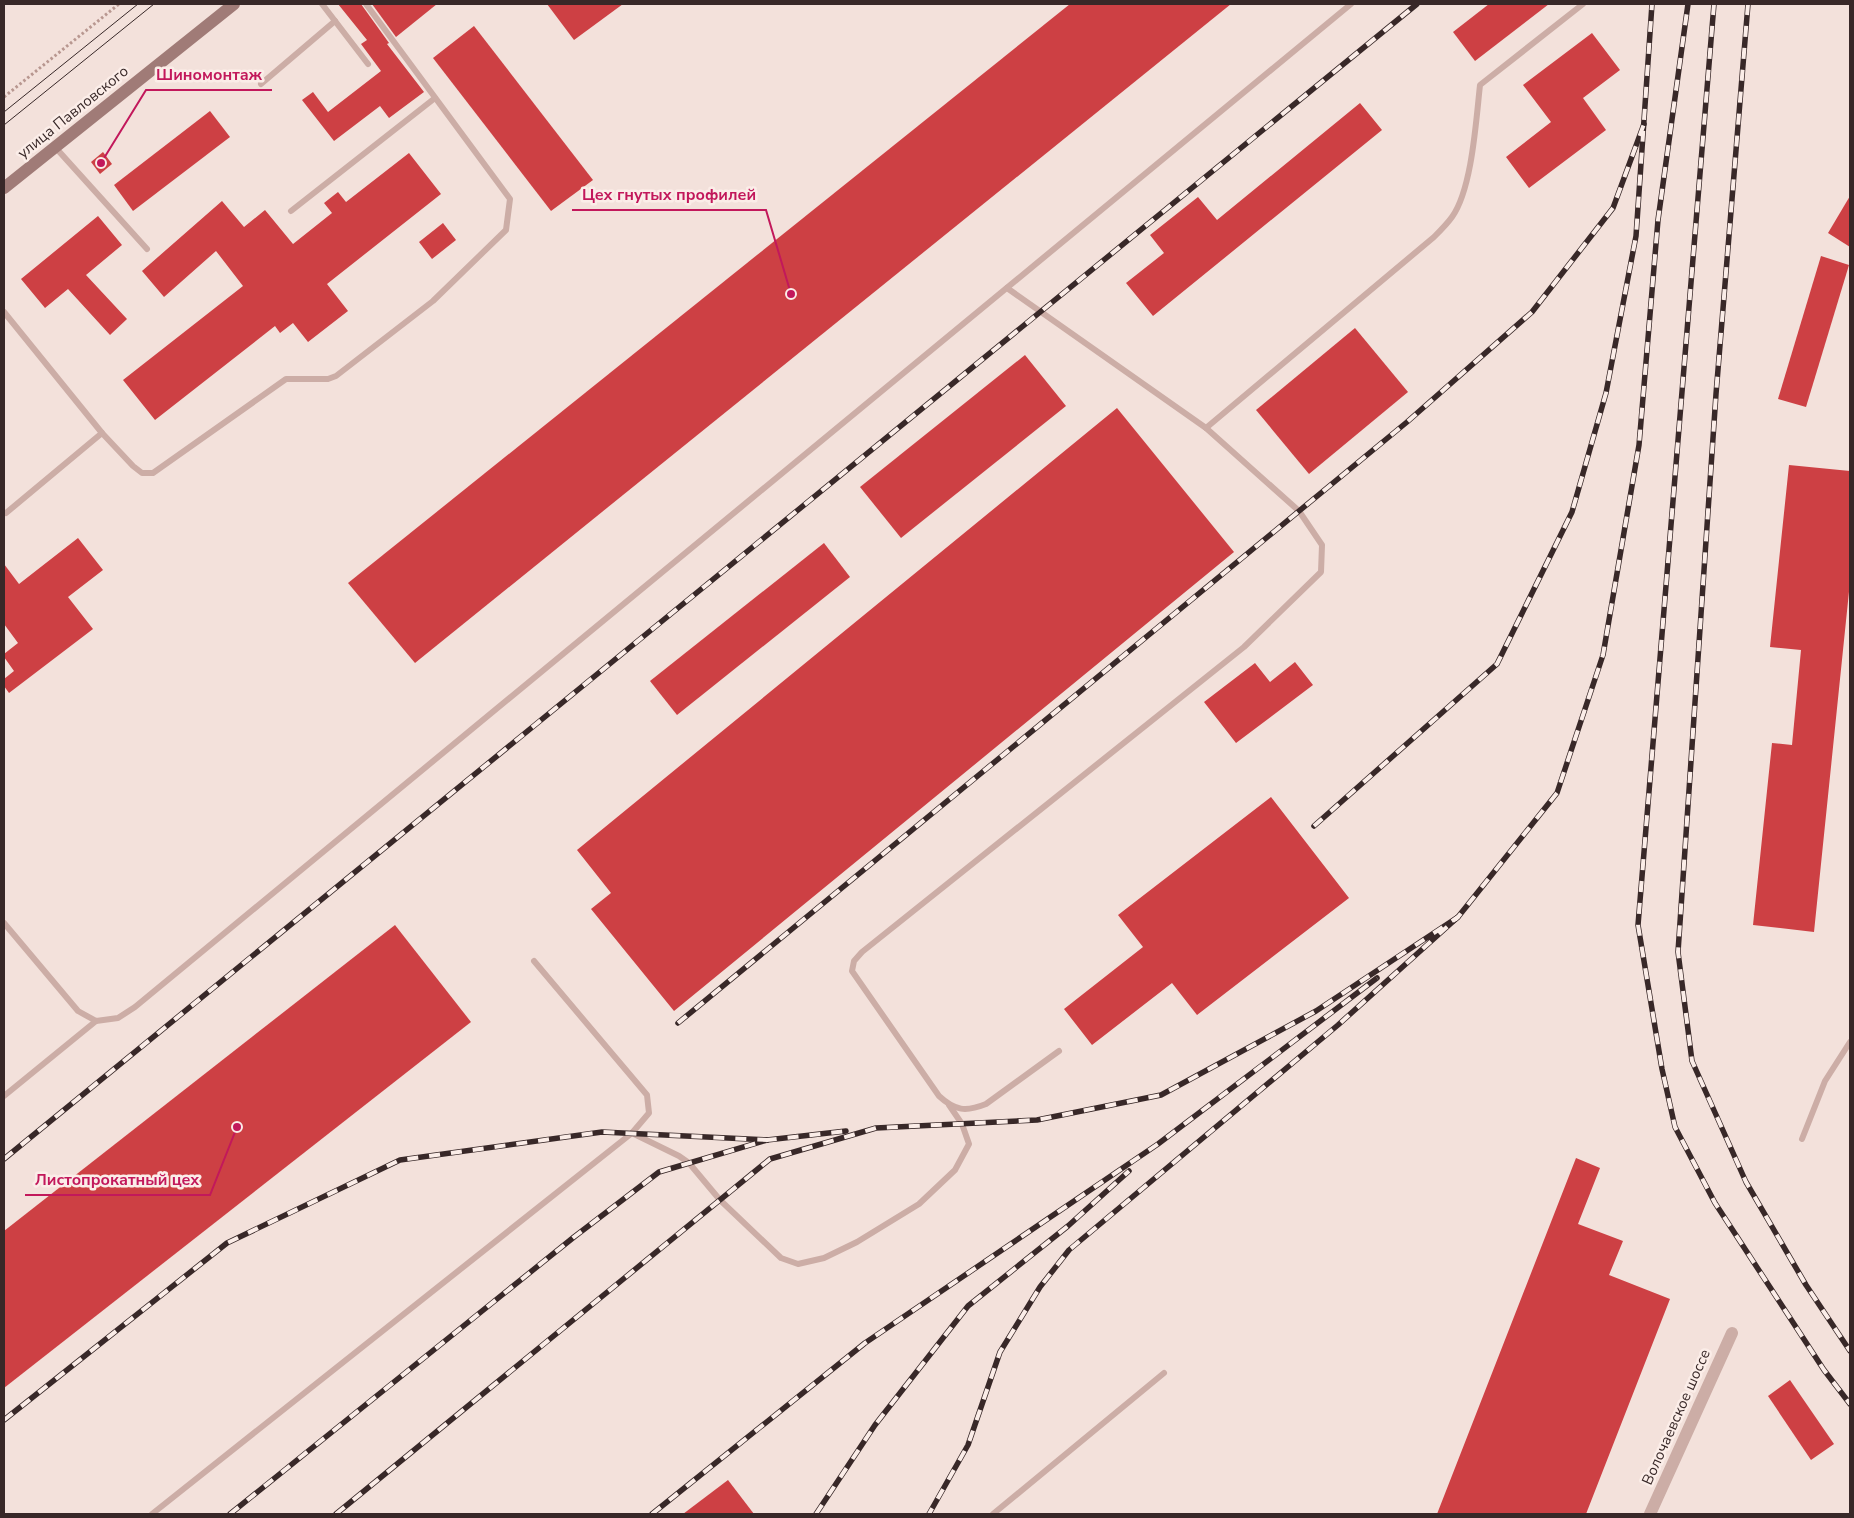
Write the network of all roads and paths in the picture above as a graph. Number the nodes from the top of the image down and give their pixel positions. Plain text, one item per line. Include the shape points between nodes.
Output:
1 (119, 4) edge
2 (234, 4) edge
3 (322, 4) edge
4 (366, 4) edge
5 (1351, 4) edge
6 (1583, 4) edge
7 (335, 21) junction
8 (368, 64) dead end
9 (261, 84) dead end
10 (4, 97) edge
11 (435, 98) junction
12 (55, 147) junction
13 (4, 188) edge
14 (291, 211) dead end
15 (147, 249) dead end
16 (1007, 288) junction
17 (4, 312) edge
18 (1206, 428) junction
19 (102, 433) junction
20 (6, 513) dead end
21 (4, 923) edge
22 (534, 961) dead end
23 (96, 1021) junction
24 (1850, 1042) edge
25 (1059, 1051) dead end
26 (4, 1096) edge
27 (949, 1105) junction
28 (632, 1133) junction
29 (1802, 1139) dead end
30 (1732, 1333) dead end
31 (1164, 1372) dead end
32 (152, 1514) edge
33 (993, 1514) edge
34 (1650, 1514) edge

1 - 10 path
2 - 12 street, улица Павловского
3 - 7 lane
4 - 11 lane
5 - 16 lane
6 - 18 lane via 1480,86 1464,193 1453,217 1434,237
7 - 8 lane
7 - 9 lane
11 - 14 lane
11 - 19 lane via 510,199 506,230 433,301 336,376 328,379 286,379 154,473 142,474
12 - 13 street, улица Павловского
12 - 15 lane
16 - 18 lane
16 - 23 lane via 135,1007 118,1018
17 - 19 lane
18 - 27 lane via 1299,511 1322,545 1321,572 1244,647 854,961 852,971 939,1096
19 - 20 lane
21 - 23 lane via 78,1012
22 - 28 lane via 647,1094 649,1113
23 - 26 lane
24 - 29 lane via 1825,1081
25 - 27 lane via 986,1104 974,1109
27 - 28 lane via 962,1124 969,1144 956,1170 920,1204 865,1237 824,1258 798,1264 782,1258 720,1200 689,1163
28 - 32 lane
30 - 34 street, Волочаевское шоссе
31 - 33 lane

